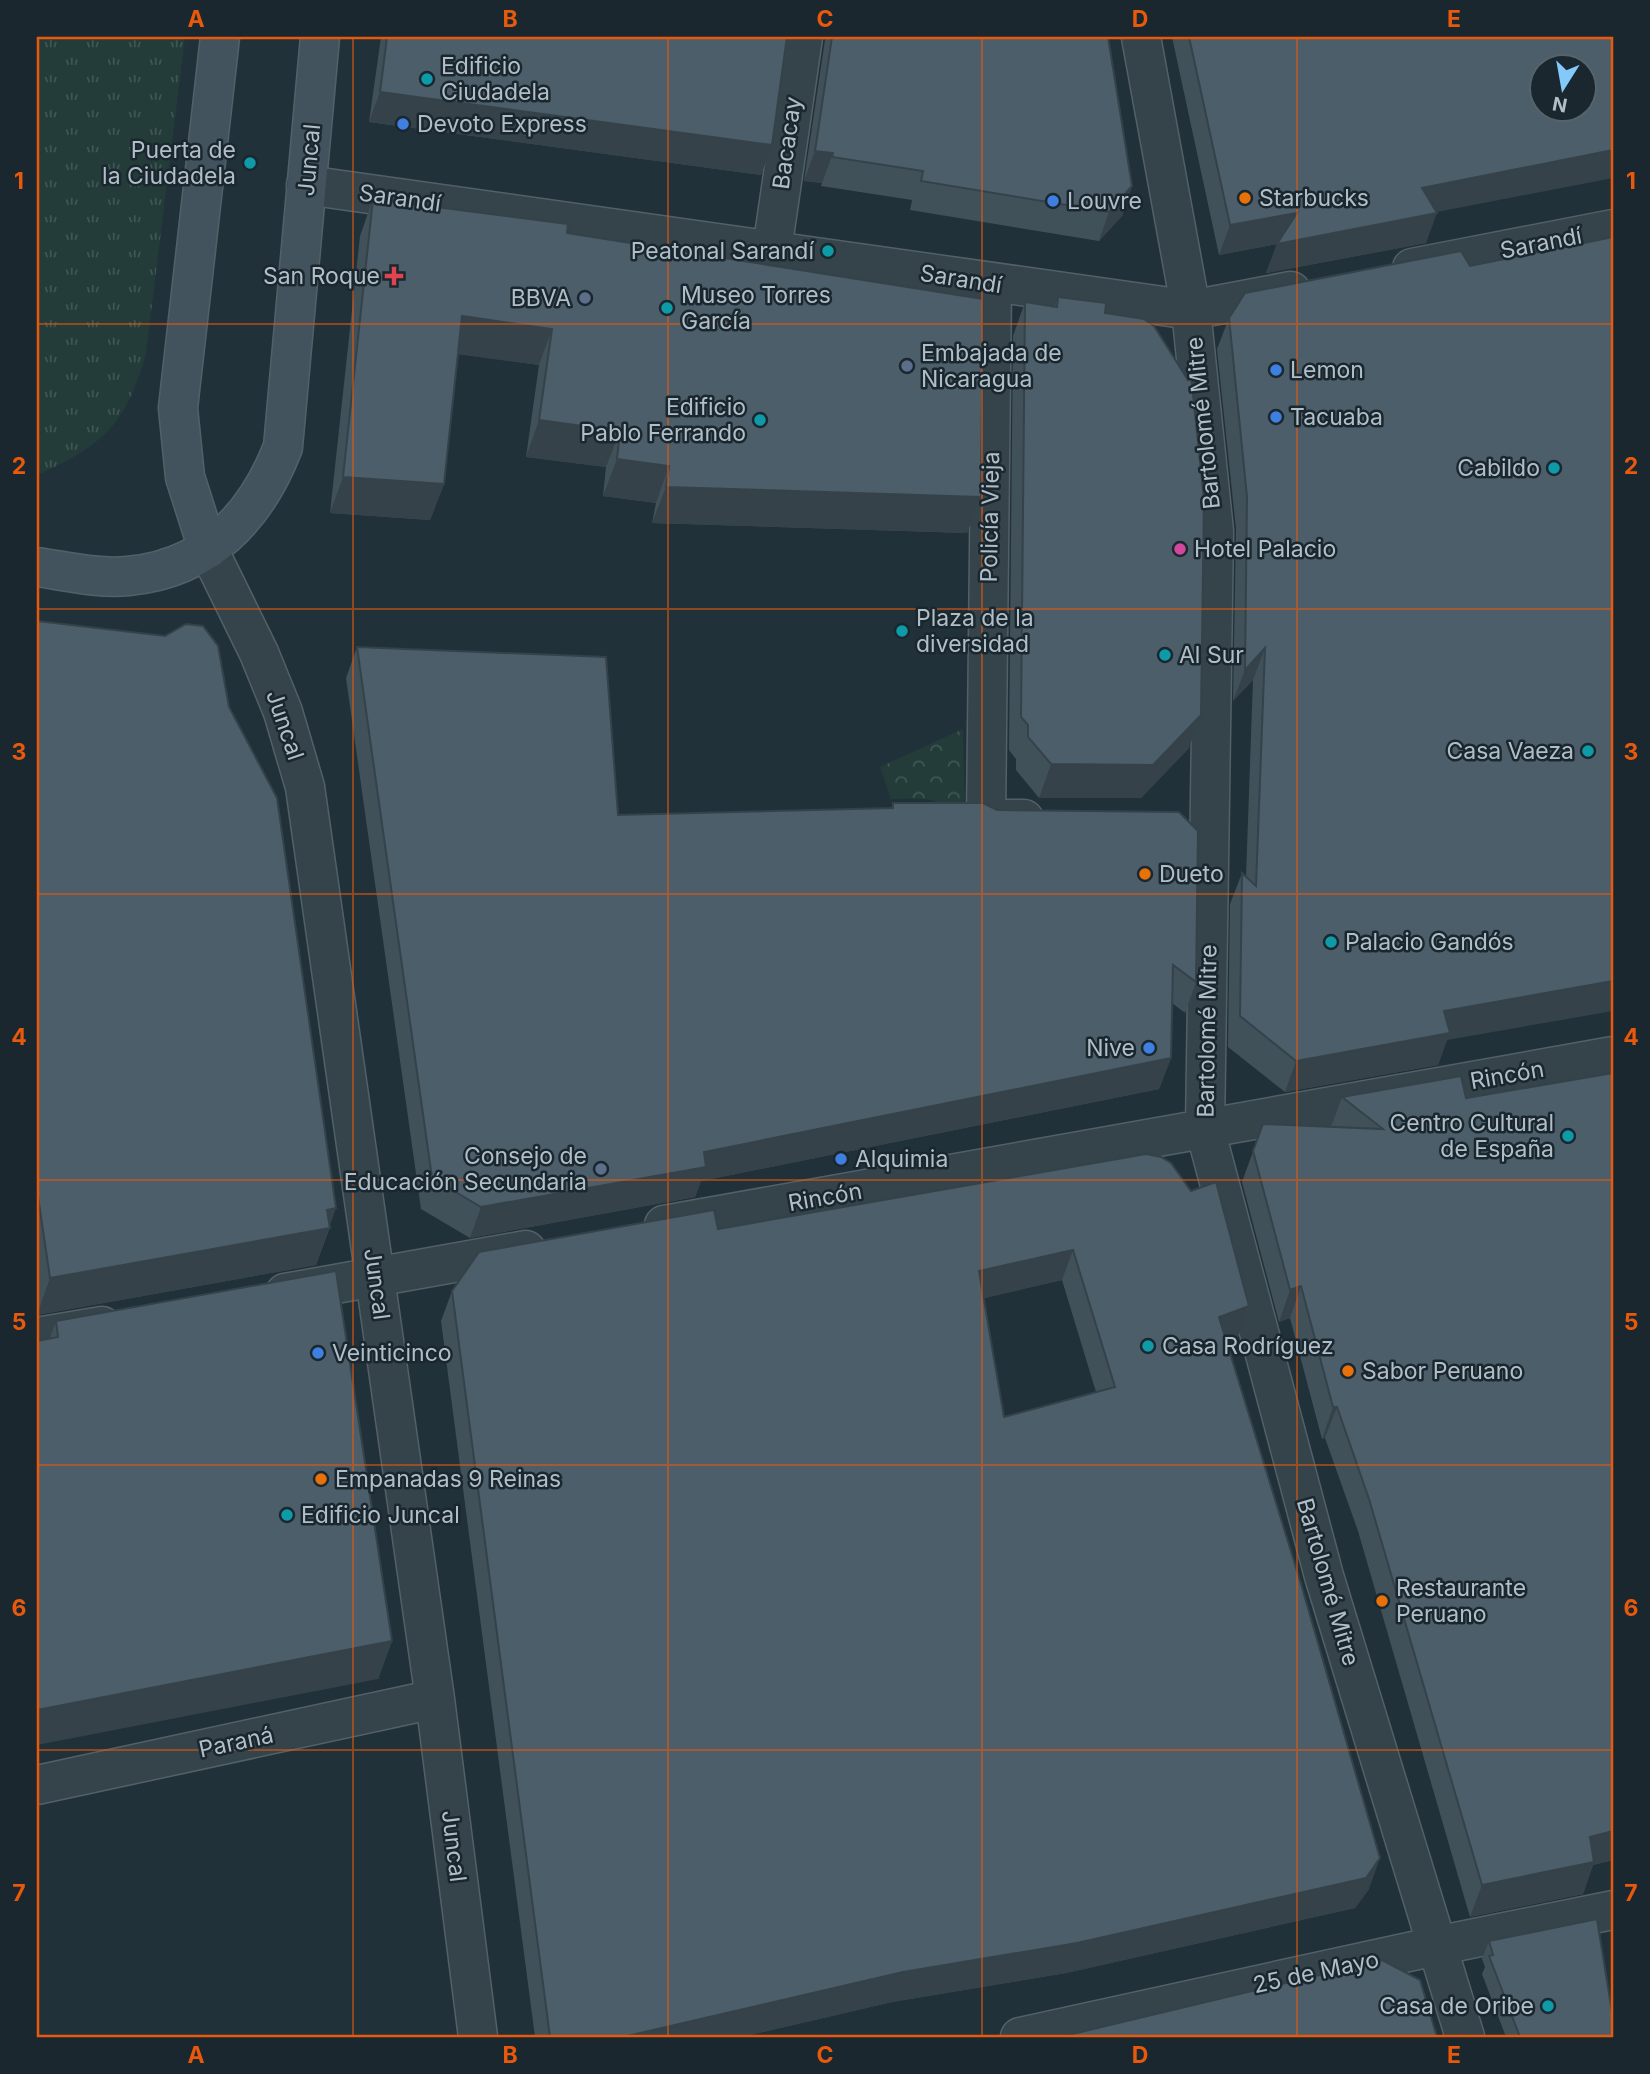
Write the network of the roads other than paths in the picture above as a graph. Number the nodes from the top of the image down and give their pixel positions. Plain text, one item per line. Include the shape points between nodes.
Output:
1 (220, 37) edge
2 (320, 37) edge
3 (803, 37) edge
4 (1141, 37) edge
5 (306, 185) junction
6 (1613, 229) edge
7 (772, 250) junction
8 (1382, 274) edge
9 (992, 284) junction
10 (1327, 284) edge
11 (1191, 310) junction
12 (208, 549) junction
13 (37, 567) edge
14 (1053, 820) edge
15 (1172, 820) edge
16 (1212, 821) junction
17 (1613, 1056) edge
18 (1205, 1129) junction
19 (634, 1231) edge
20 (566, 1243) edge
21 (376, 1277) junction
22 (254, 1299) edge
23 (132, 1321) edge
24 (37, 1338) edge
25 (435, 1699) junction
26 (37, 1785) edge
27 (1613, 1910) edge
28 (1436, 1946) junction
29 (478, 2037) edge
30 (1020, 2037) edge
31 (1465, 2037) edge

1 - 12 street, Juncal via 178,408 185,477
2 - 5 street, Juncal
3 - 7 street, Bacacay
4 - 11 street, Bartolomé Mitre
5 - 7 street, Sarandí
5 - 12 street, Juncal via 283,447 269,483 244,519
6 - 8 street, Sarandí
7 - 9 street, Sarandí
9 - 11 street, Sarandí
9 - 14 street, Policía Vieja via 986,819
10 - 11 street, Sarandí
11 - 16 street, Bartolomé Mitre via 1214,531
12 - 13 street via 172,567 127,576
12 - 21 street, Juncal via 259,653 283,712 305,787
15 - 16 street
16 - 18 street, Bartolomé Mitre
17 - 18 street, Rincón
18 - 19 street, Rincón
18 - 28 street, Bartolomé Mitre via 1324,1576
20 - 21 street
21 - 22 street
21 - 25 street, Juncal
23 - 24 street
25 - 26 street, Paraná
25 - 29 street, Juncal
27 - 28 street, 25 de Mayo
28 - 30 street, 25 de Mayo
28 - 31 street, Bartolomé Mitre

